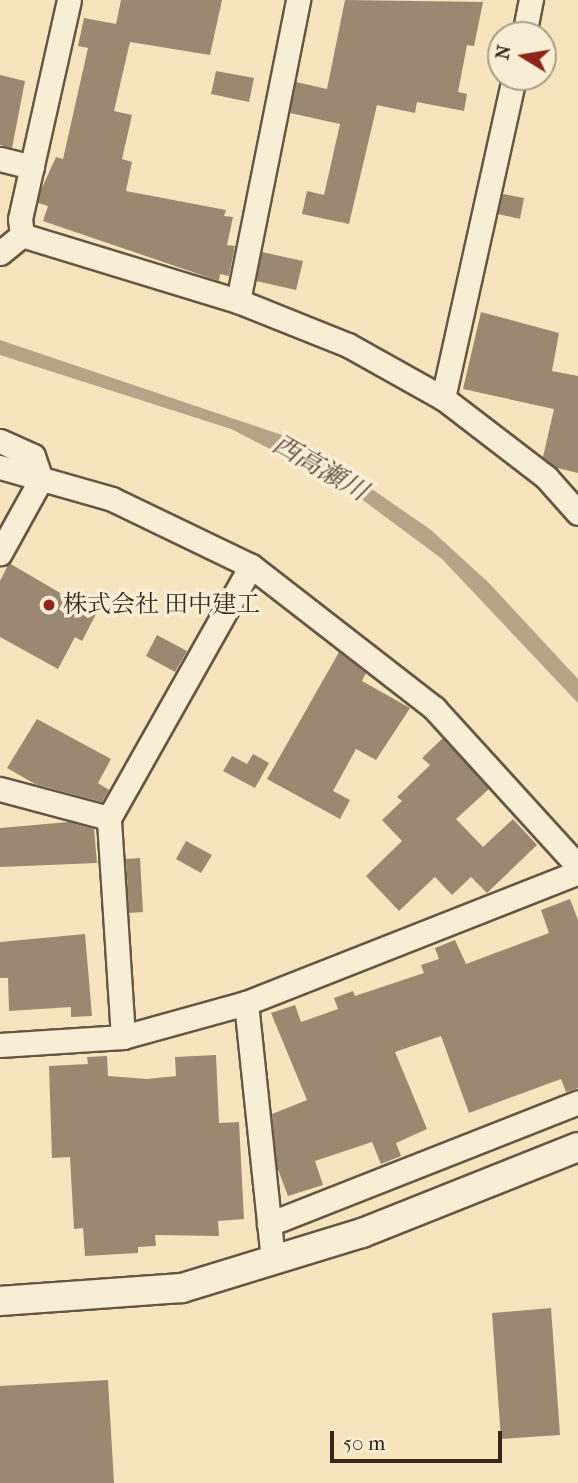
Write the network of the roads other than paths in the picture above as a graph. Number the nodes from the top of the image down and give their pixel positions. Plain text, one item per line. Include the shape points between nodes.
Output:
1 (69, 0) edge
2 (298, 0) edge
3 (531, 0) edge
4 (527, 21) edge
5 (511, 91) edge
6 (0, 159) edge
7 (32, 167) junction
8 (14, 224) edge
9 (0, 253) edge
10 (238, 301) junction
11 (443, 398) junction
12 (0, 441) edge
13 (0, 467) edge
14 (41, 479) junction
15 (578, 513) edge
16 (0, 553) edge
17 (251, 566) junction
18 (0, 789) edge
19 (109, 818) junction
20 (578, 866) edge
21 (578, 872) edge
22 (246, 1003) junction
23 (123, 1037) junction
24 (0, 1045) edge
25 (578, 1102) edge
26 (578, 1147) edge
27 (269, 1224) junction
28 (273, 1258) junction
29 (0, 1301) edge

1 - 7 street
2 - 10 street
3 - 4 street
5 - 11 street
6 - 7 street
7 - 8 street
8 - 9 street
8 - 10 street
10 - 11 street via 348,345
11 - 15 street via 546,477
12 - 14 street via 33,456
13 - 14 street
14 - 16 street
14 - 17 street via 112,499
17 - 19 street
17 - 20 street via 434,708
18 - 19 street
19 - 23 street
21 - 22 street
22 - 23 street
22 - 27 street
23 - 24 street
25 - 27 street
26 - 28 street via 362,1233
27 - 28 street
28 - 29 street via 182,1288

